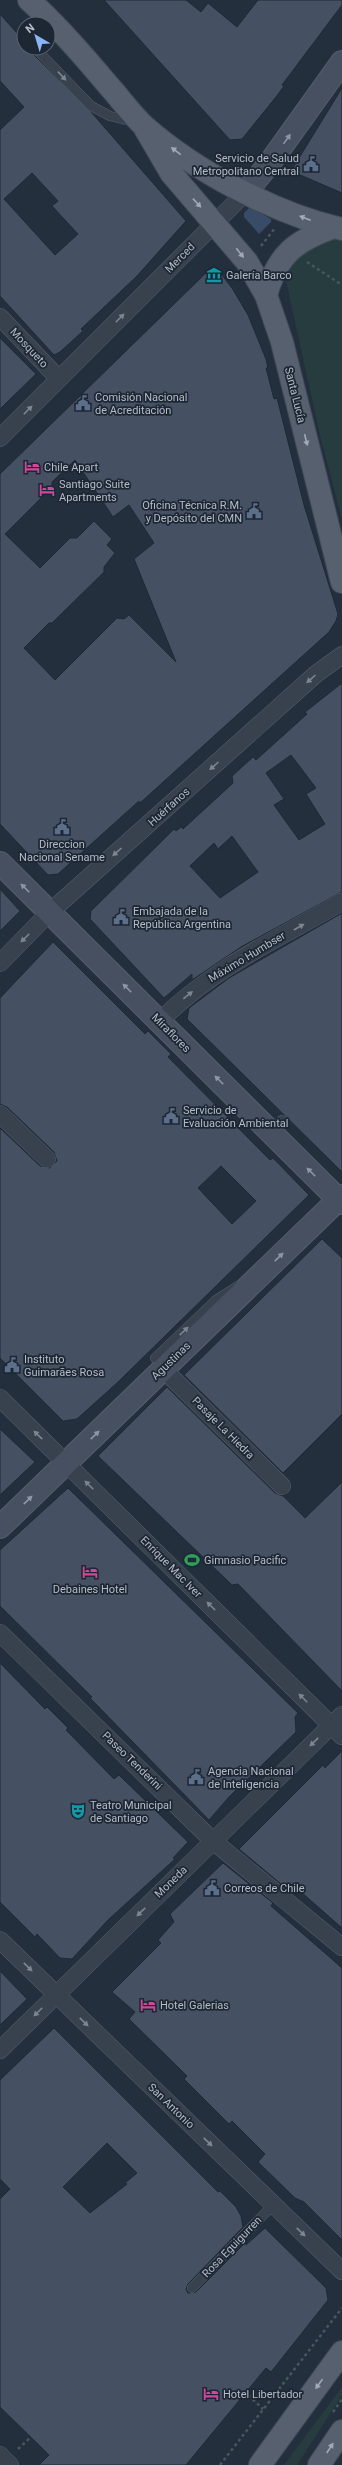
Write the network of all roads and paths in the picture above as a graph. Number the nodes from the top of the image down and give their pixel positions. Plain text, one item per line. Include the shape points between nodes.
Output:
1 (29, 0) edge
2 (43, 56) edge
3 (342, 62) edge
4 (143, 125) junction
5 (246, 192) junction
6 (216, 223) junction
7 (338, 228) edge
8 (310, 264) dead end
9 (342, 285) edge
10 (266, 295) junction
11 (0, 317) edge
12 (282, 342) junction
13 (59, 379) junction
14 (291, 409) dead end
15 (0, 438) edge
16 (342, 582) edge
17 (342, 656) edge
18 (0, 863) edge
19 (342, 902) edge
20 (50, 912) junction
21 (0, 963) edge
22 (160, 1021) junction
23 (0, 1114) edge
24 (47, 1159) dead end
25 (341, 1200) edge
26 (159, 1364) junction
27 (0, 1398) edge
28 (66, 1462) junction
29 (282, 1486) dead end
30 (102, 1511) dead end
31 (0, 1527) edge
32 (161, 1556) junction
33 (0, 1632) edge
34 (338, 1725) edge
35 (213, 1841) junction
36 (0, 1940) edge
37 (342, 1947) edge
38 (56, 1995) junction
39 (0, 2050) edge
40 (273, 2205) junction
41 (342, 2272) edge
42 (192, 2288) dead end
43 (342, 2308) edge
44 (342, 2352) edge
45 (244, 2391) dead end
46 (263, 2409) junction
47 (342, 2431) edge
48 (0, 2455) edge
49 (10, 2465) edge
50 (220, 2465) edge
51 (260, 2465) edge
52 (319, 2465) edge

1 - 4 main road via 75,46
2 -> 4 lane via 91,106 110,116
5 -> 3 street, Merced
5 -> 4 main road via 200,168
4 -> 6 main road, Santa Lucía via 171,173
5 - 6 street, Merced
7 -> 5 main road via 287,211
6 -> 10 main road, Santa Lucía via 247,262
13 -> 6 street, Merced
7 - 10 main road via 304,239 291,248 276,266
8 - 9 path
10 - 12 main road, Santa Lucía
11 - 13 street, Mosqueto
12 - 14 lane via 274,345
12 -> 16 main road, Santa Lucía
15 -> 13 street, Merced
17 -> 20 street, Huérfanos via 316,674
20 -> 18 street, Miraflores
22 -> 19 street, Máximo Humbser via 190,992
20 -> 21 street, Huérfanos
22 -> 20 street, Miraflores
25 -> 22 street, Miraflores via 276,1125
23 - 24 street
26 -> 25 street, Agustinas
28 -> 26 street, Agustinas
26 - 29 street, Pasaje La Hiedra
28 -> 27 street, Enrique Mac Iver
31 -> 28 street, Agustinas
32 -> 28 street, Enrique Mac Iver
30 - 32 lane via 139,1547
34 -> 32 street, Enrique Mac Iver
33 - 35 street, Paseo Tenderini
34 -> 35 street, Moneda
35 - 37 street, Paseo Tenderini
35 -> 38 street, Moneda
36 -> 38 street, San Antonio
38 -> 39 street, Moneda
38 -> 40 street, San Antonio
40 -> 41 street, San Antonio
40 - 42 lane, Rosa Eguigurren
43 - 46 path
44 -> 51 main road
45 - 46 path
46 - 50 path
52 -> 47 main road
48 - 49 street

